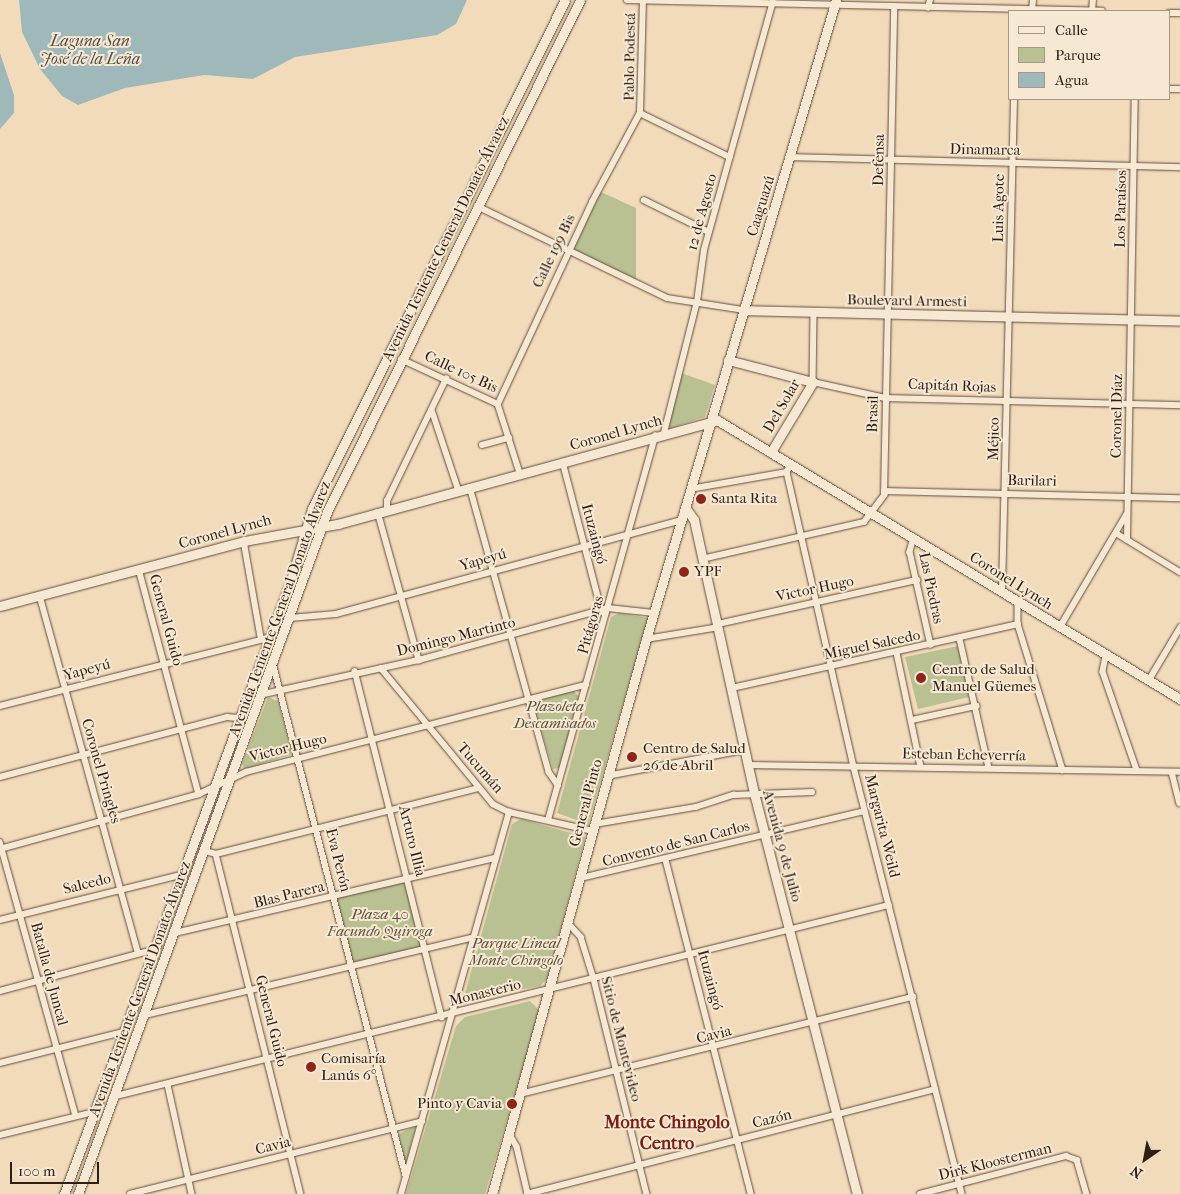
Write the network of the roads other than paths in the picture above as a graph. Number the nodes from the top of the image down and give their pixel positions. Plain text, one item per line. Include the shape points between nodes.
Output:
1 (565, 0) edge
2 (580, 0) edge
3 (626, 0) edge
4 (685, 0) edge
5 (930, 0) edge
6 (1033, 0) edge
7 (643, 1) edge
8 (773, 2) edge
9 (835, 3) edge
10 (894, 7) junction
11 (928, 8) junction
12 (1032, 10) edge
13 (1008, 11) edge
14 (1014, 100) edge
15 (1135, 100) edge
16 (640, 113) junction
17 (730, 157) junction
18 (790, 157) junction
19 (891, 160) junction
20 (1012, 163) junction
21 (1133, 165) junction
22 (1180, 167) edge
23 (644, 200) dead end
24 (477, 206) junction
25 (709, 232) junction
26 (568, 252) junction
27 (697, 302) junction
28 (744, 310) junction
29 (814, 314) junction
30 (889, 314) junction
31 (1009, 317) junction
32 (1132, 320) junction
33 (1180, 321) edge
34 (402, 359) junction
35 (728, 360) junction
36 (446, 379) junction
37 (813, 382) junction
38 (886, 398) junction
39 (1007, 401) junction
40 (1130, 403) junction
41 (498, 404) junction
42 (1180, 405) edge
43 (432, 410) junction
44 (711, 420) junction
45 (660, 435) junction
46 (509, 438) junction
47 (482, 446) dead end
48 (771, 452) junction
49 (562, 462) junction
50 (790, 468) junction
51 (520, 473) junction
52 (470, 488) junction
53 (690, 489) junction
54 (459, 491) junction
55 (884, 491) junction
56 (1006, 493) junction
57 (1128, 496) junction
58 (1180, 498) edge
59 (685, 507) junction
60 (383, 511) junction
61 (874, 513) junction
62 (1127, 513) junction
63 (681, 520) junction
64 (322, 525) junction
65 (307, 527) junction
66 (1116, 533) junction
67 (630, 534) junction
68 (802, 535) junction
69 (914, 537) junction
70 (1127, 540) junction
71 (244, 541) junction
72 (584, 546) junction
73 (702, 559) junction
74 (139, 569) junction
75 (493, 570) junction
76 (1180, 572) edge
77 (917, 580) junction
78 (1002, 591) junction
79 (40, 596) junction
80 (401, 597) junction
81 (1018, 601) junction
82 (817, 602) junction
83 (0, 606) edge
84 (605, 610) junction
85 (654, 613) junction
86 (290, 618) junction
87 (1018, 624) junction
88 (718, 625) junction
89 (262, 626) junction
90 (1060, 627) junction
91 (272, 628) junction
92 (1180, 628) edge
93 (511, 637) junction
94 (264, 638) junction
95 (646, 639) junction
96 (960, 639) junction
97 (931, 645) junction
98 (897, 653) junction
99 (1106, 656) junction
100 (419, 660) junction
101 (164, 662) junction
102 (274, 667) junction
103 (831, 667) junction
104 (381, 668) junction
105 (355, 671) junction
106 (1149, 680) junction
107 (586, 685) junction
108 (280, 688) junction
109 (732, 688) junction
110 (65, 689) junction
111 (264, 694) junction
112 (528, 698) junction
113 (1180, 699) edge
114 (0, 706) edge
115 (976, 706) junction
116 (238, 718) junction
117 (912, 720) junction
118 (428, 725) junction
119 (183, 728) junction
120 (374, 739) junction
121 (745, 750) junction
122 (82, 754) junction
123 (297, 758) junction
124 (748, 765) junction
125 (854, 767) junction
126 (921, 767) junction
127 (989, 768) junction
128 (1063, 770) junction
129 (1137, 770) junction
130 (1172, 772) junction
131 (1180, 772) edge
132 (232, 776) junction
133 (608, 776) junction
134 (0, 777) edge
135 (558, 785) junction
136 (214, 788) junction
137 (478, 788) junction
138 (812, 792) dead end
139 (754, 793) junction
140 (199, 794) junction
141 (1180, 803) edge
142 (392, 809) junction
143 (864, 811) junction
144 (509, 812) junction
145 (548, 820) junction
146 (102, 822) junction
147 (594, 827) junction
148 (317, 828) junction
149 (765, 835) junction
150 (0, 842) edge
151 (1, 849) edge
152 (205, 851) junction
153 (216, 854) junction
154 (496, 858) junction
155 (666, 860) junction
156 (180, 875) junction
157 (408, 878) junction
158 (581, 878) junction
159 (120, 889) junction
160 (334, 896) junction
161 (889, 905) junction
162 (20, 914) junction
163 (0, 920) edge
164 (234, 922) junction
165 (569, 924) junction
166 (790, 929) junction
167 (175, 933) junction
168 (474, 937) junction
169 (426, 948) junction
170 (153, 950) junction
171 (138, 952) junction
172 (690, 954) junction
173 (352, 967) junction
174 (594, 979) junction
175 (39, 981) junction
176 (551, 989) junction
177 (0, 991) edge
178 (251, 991) junction
179 (912, 997) junction
180 (453, 1014) junction
181 (146, 1015) junction
182 (442, 1017) junction
183 (813, 1022) junction
184 (123, 1032) junction
185 (369, 1035) junction
186 (55, 1048) junction
187 (715, 1048) junction
188 (268, 1060) junction
189 (0, 1063) edge
190 (616, 1072) junction
191 (168, 1086) junction
192 (936, 1089) junction
193 (520, 1094) junction
194 (116, 1096) junction
195 (94, 1112) junction
196 (75, 1113) junction
197 (837, 1115) junction
198 (422, 1121) junction
199 (392, 1129) junction
200 (509, 1133) junction
201 (0, 1135) edge
202 (738, 1140) junction
203 (291, 1154) junction
204 (640, 1165) junction
205 (406, 1176) junction
206 (189, 1180) junction
207 (959, 1184) junction
208 (64, 1194) edge
209 (78, 1194) edge
210 (130, 1194) edge
211 (192, 1194) edge
212 (301, 1194) edge
213 (401, 1194) edge
214 (492, 1194) edge
215 (528, 1194) edge
216 (647, 1194) edge
217 (751, 1194) edge
218 (857, 1194) edge
219 (920, 1194) edge
220 (962, 1194) edge
221 (1088, 1194) edge

1 - 65 main road, Avenida Teniente General Donato Álvarez via 322,488
2 - 24 main road, Avenida Teniente General Donato Álvarez
3 - 7 street
4 - 7 street
4 - 8 street
5 - 11 street
6 - 12 street
7 - 16 street, Pablo Podestá
8 - 9 street
8 - 17 street, 12 de Agosto
9 - 10 street
9 - 18 main road, Caaguazú
10 - 11 street
10 - 19 street, Defensa
11 - 13 street
14 - 20 street, Luis Agote
15 - 21 street, Los Paraísos
16 - 17 street
16 - 26 street, Calle 199 Bis
17 - 25 street, 12 de Agosto
18 - 19 street, Dinamarca
18 - 28 main road, Caaguazú
19 - 20 street, Dinamarca
19 - 30 street, Defensa
20 - 21 street, Dinamarca
20 - 31 street, Luis Agote
21 - 22 street, Dinamarca
21 - 32 street, Los Paraísos
23 - 25 street
24 - 26 street, Boulevard Armesti
24 - 34 main road, Avenida Teniente General Donato Álvarez
25 - 27 street, 12 de Agosto
26 - 27 street, Boulevard Armesti via 671,300
26 - 41 street, Calle 199 Bis
27 - 28 street, Boulevard Armesti
27 - 45 street, 12 de Agosto
28 - 29 main road, Boulevard Armesti
28 - 35 main road, Caaguazú
29 - 30 main road, Boulevard Armesti
29 - 37 street, Del Solar
30 - 31 main road, Boulevard Armesti
30 - 38 street, Brasil
31 - 32 main road, Boulevard Armesti
31 - 39 street, Méjico
32 - 33 main road, Boulevard Armesti
32 - 40 street, Coronel Díaz
34 - 36 street, Calle 105 Bis
34 - 64 main road, Avenida Teniente General Donato Álvarez
35 - 37 main road, Capitán Rojas
35 - 44 main road, Caaguazú
36 - 41 street, Calle 105 Bis
36 - 43 street
37 - 38 street, Capitán Rojas
37 - 48 main road, Del Solar
38 - 39 street, Capitán Rojas
38 - 55 street, Brasil
39 - 40 street, Capitán Rojas
39 - 56 street, Méjico
40 - 42 street, Capitán Rojas
40 - 57 street, Coronel Díaz
41 - 46 street, Calle 105 Bis
43 - 54 street
43 - 60 street
44 - 45 main road, Coronel Lynch
44 - 48 main road, Coronel Lynch via 721,421
44 - 53 main road, General Pinto
45 - 49 main road, Coronel Lynch
45 - 67 street, Pitágoras
46 - 47 street
46 - 51 street, Calle 105 Bis
48 - 50 main road, Coronel Lynch
49 - 51 main road, Coronel Lynch
49 - 72 street, Ituzaingó
50 - 53 street
50 - 61 main road, Coronel Lynch
50 - 68 street, Margarita Weild
51 - 52 main road, Coronel Lynch
52 - 54 main road, Coronel Lynch
52 - 75 street
53 - 59 main road, General Pinto
54 - 60 main road, Coronel Lynch
55 - 56 street, Barilari
55 - 61 street, Brasil
56 - 57 street, Barilari
56 - 78 street, Méjico
57 - 58 street, Barilari
57 - 62 street, Coronel Díaz
59 - 63 main road, General Pinto
59 - 73 main road, Avenida 9 de Julio via 692,512
60 - 64 main road, Coronel Lynch
60 - 80 street
61 - 68 street via 862,523
61 - 69 main road, Coronel Lynch
62 - 66 street, Coronel Díaz
62 - 70 street, Coronel Díaz
63 - 67 street, Yapeyú
63 - 85 main road, General Pinto
64 - 65 main road, Coronel Lynch
64 - 86 main road, Avenida Teniente General Donato Álvarez
65 - 71 main road, Coronel Lynch
65 - 91 main road, Avenida Teniente General Donato Álvarez
66 - 70 street
66 - 90 street, Coronel Díaz
67 - 72 street, Yapeyú
67 - 84 street, Pitágoras
68 - 73 street
68 - 82 street, Margarita Weild
69 - 77 street, Las Piedras via 910,547
69 - 78 main road, Coronel Lynch
70 - 76 street
71 - 74 main road, Coronel Lynch
71 - 89 street
72 - 75 street, Yapeyú
72 - 84 street, Ituzaingó
73 - 88 main road, Avenida 9 de Julio
74 - 79 main road, Coronel Lynch
74 - 101 street, General Guido
75 - 80 street, Yapeyú
75 - 93 street
77 - 82 street, Victor Hugo
77 - 97 street, Las Piedras
78 - 81 main road, Coronel Lynch
79 - 83 main road, Coronel Lynch
79 - 110 street, Coronel Pringles
80 - 86 street, Yapeyú via 336,614
80 - 100 street
81 - 87 street
81 - 90 main road, Coronel Lynch
82 - 88 street, Victor Hugo
82 - 103 street, Margarita Weild
84 - 85 street, Domingo Martinto
84 - 93 street, Domingo Martinto
84 - 107 street, Pitágoras
85 - 95 main road, General Pinto
86 - 102 main road, Avenida Teniente General Donato Álvarez
87 - 96 street, Miguel Salcedo
87 - 128 street
88 - 95 street, Victor Hugo
88 - 109 main road, Avenida 9 de Julio
89 - 91 street
89 - 94 street
90 - 99 main road, Coronel Lynch
91 - 94 main road, Avenida Teniente General Donato Álvarez
92 - 106 street
93 - 100 street, Domingo Martinto
93 - 112 street
94 - 101 street, Yapeyú
94 - 116 main road, Avenida Teniente General Donato Álvarez
95 - 133 main road, General Pinto
96 - 97 street, Miguel Salcedo
96 - 115 street
97 - 98 street, Miguel Salcedo
98 - 103 street, Miguel Salcedo
98 - 117 street
99 - 106 main road, Coronel Lynch
99 - 129 street via 1103,672
100 - 104 street, Domingo Martinto
101 - 110 street, Yapeyú
101 - 119 street, General Guido
102 - 108 street, Eva Perón
102 - 111 main road, Avenida Teniente General Donato Álvarez
103 - 109 street, Miguel Salcedo
103 - 125 street, Margarita Weild
104 - 105 street, Domingo Martinto
104 - 118 street, Tucumán
105 - 108 street, Domingo Martinto
105 - 120 street, Arturo Illia
106 - 113 main road, Coronel Lynch
107 - 112 street, Victor Hugo
107 - 135 street, Pitágoras
108 - 111 street, Domingo Martinto
108 - 123 street, Eva Perón
109 - 121 main road, Avenida 9 de Julio
110 - 114 street, Yapeyú
110 - 122 street, Coronel Pringles
111 - 132 main road, Avenida Teniente General Donato Álvarez
112 - 118 street, Victor Hugo
112 - 135 street via 549,772
115 - 117 street
115 - 127 street
116 - 119 street via 227,717
116 - 136 main road, Avenida Teniente General Donato Álvarez
117 - 126 street
118 - 120 street, Victor Hugo
118 - 137 street, Tucumán
119 - 122 street
119 - 140 street, General Guido
120 - 123 street, Victor Hugo
120 - 142 street, Arturo Illia
121 - 124 main road, Avenida 9 de Julio
121 - 133 street
122 - 134 street
122 - 146 street, Coronel Pringles
123 - 132 street, Victor Hugo
123 - 148 street, Eva Perón
124 - 125 street, Esteban Echeverría
124 - 139 main road, Avenida 9 de Julio
125 - 126 street, Esteban Echeverría
125 - 143 street, Margarita Weild
126 - 127 street, Esteban Echeverría
127 - 128 street, Esteban Echeverría
128 - 129 street, Esteban Echeverría
129 - 130 street, Esteban Echeverría
130 - 131 street, Esteban Echeverría
130 - 141 street
132 - 136 street, Victor Hugo
132 - 152 main road, Avenida Teniente General Donato Álvarez
133 - 147 main road, General Pinto
135 - 145 street, Pitágoras
136 - 140 street, Victor Hugo
136 - 156 main road, Avenida Teniente General Donato Álvarez
137 - 142 street
137 - 144 street, Tucumán via 493,804
138 - 139 street
139 - 147 street
139 - 149 main road, Avenida 9 de Julio
140 - 146 street, Victor Hugo
142 - 148 street
142 - 157 street, Arturo Illia
143 - 149 street, Convento de San Carlos
143 - 161 street, Margarita Weild
144 - 145 street, Tucumán
144 - 154 street
145 - 147 street, Tucumán
146 - 151 street, Victor Hugo
146 - 159 street, Coronel Pringles
147 - 158 main road, General Pinto
148 - 153 street
148 - 160 street, Eva Perón
149 - 155 street, Convento de San Carlos
149 - 166 main road, Avenida 9 de Julio
150 - 151 street, Batalla de Juncal
151 - 162 street, Batalla de Juncal
152 - 153 street
152 - 167 main road, Avenida Teniente General Donato Álvarez
153 - 164 street, General Guido
154 - 157 street, Blas Parera
154 - 168 street
155 - 158 street, Convento de San Carlos
155 - 172 street, Ituzaingó
156 - 159 street, Salcedo
156 - 170 main road, Avenida Teniente General Donato Álvarez
157 - 160 street, Blas Parera
157 - 169 street, Arturo Illia
158 - 165 main road, General Pinto
159 - 162 street, Salcedo
159 - 171 street, Coronel Pringles
160 - 164 street, Blas Parera
160 - 173 street, Eva Perón
161 - 166 street, Monasterio
161 - 179 street, Margarita Weild
162 - 163 street, Salcedo
162 - 175 street, Batalla de Juncal
164 - 167 street, Blas Parera
164 - 178 street, General Guido
165 - 174 street, Sitio de Montevideo via 582,937
165 - 176 main road, General Pinto
166 - 172 street, Monasterio
166 - 183 main road, Avenida 9 de Julio
167 - 181 main road, Avenida Teniente General Donato Álvarez
168 - 169 street
168 - 180 street
169 - 173 street
169 - 182 street, Arturo Illia
170 - 171 street
170 - 184 main road, Avenida Teniente General Donato Álvarez
171 - 175 street
172 - 174 street, Monasterio
172 - 187 street, Ituzaingó
173 - 178 street
173 - 185 street, Eva Perón
174 - 176 street, Monasterio
174 - 190 street, Sitio de Montevideo
175 - 177 street
175 - 186 street, Batalla de Juncal
176 - 180 street, Monasterio
176 - 193 main road, General Pinto
178 - 181 street
178 - 188 street, General Guido
179 - 183 street, Cavia
179 - 192 street, Margarita Weild
180 - 182 street, Monasterio
180 - 198 street
181 - 194 main road, Avenida Teniente General Donato Álvarez
182 - 185 street, Monasterio
183 - 187 street, Cavia
183 - 197 main road, Avenida 9 de Julio
184 - 186 street
184 - 195 main road, Avenida Teniente General Donato Álvarez
185 - 188 street, Monasterio
185 - 199 street, Eva Perón
186 - 189 street
186 - 196 street, Batalla de Juncal
187 - 190 street, Cavia
187 - 202 street, Ituzaingó
188 - 191 street, Monasterio
188 - 203 street, General Guido
190 - 193 street, Cavia
190 - 204 street, Sitio de Montevideo
191 - 194 street, Monasterio
191 - 206 street
192 - 197 street, Cazón
192 - 207 street, Margarita Weild
193 - 200 main road, General Pinto
194 - 209 main road, Avenida Teniente General Donato Álvarez
195 - 196 street
195 - 208 main road, Avenida Teniente General Donato Álvarez
196 - 201 street
197 - 202 street, Cazón
197 - 218 main road, Avenida 9 de Julio
198 - 199 street, Cavia
198 - 205 street
199 - 203 street, Cavia
199 - 205 street, Eva Perón
200 - 214 main road, General Pinto
200 - 215 street via 517,1147
202 - 204 street, Cazón
202 - 217 street, Ituzaingó
203 - 206 street, Cavia
203 - 212 street, General Guido
204 - 215 street, Cazón
204 - 216 street, Sitio de Montevideo
205 - 213 street
206 - 210 street, Cavia
206 - 211 street
207 - 219 street, Dirk Kloosterman
207 - 220 street, Margarita Weild
207 - 221 street, Dirk Kloosterman via 1066,1156 1077,1160

